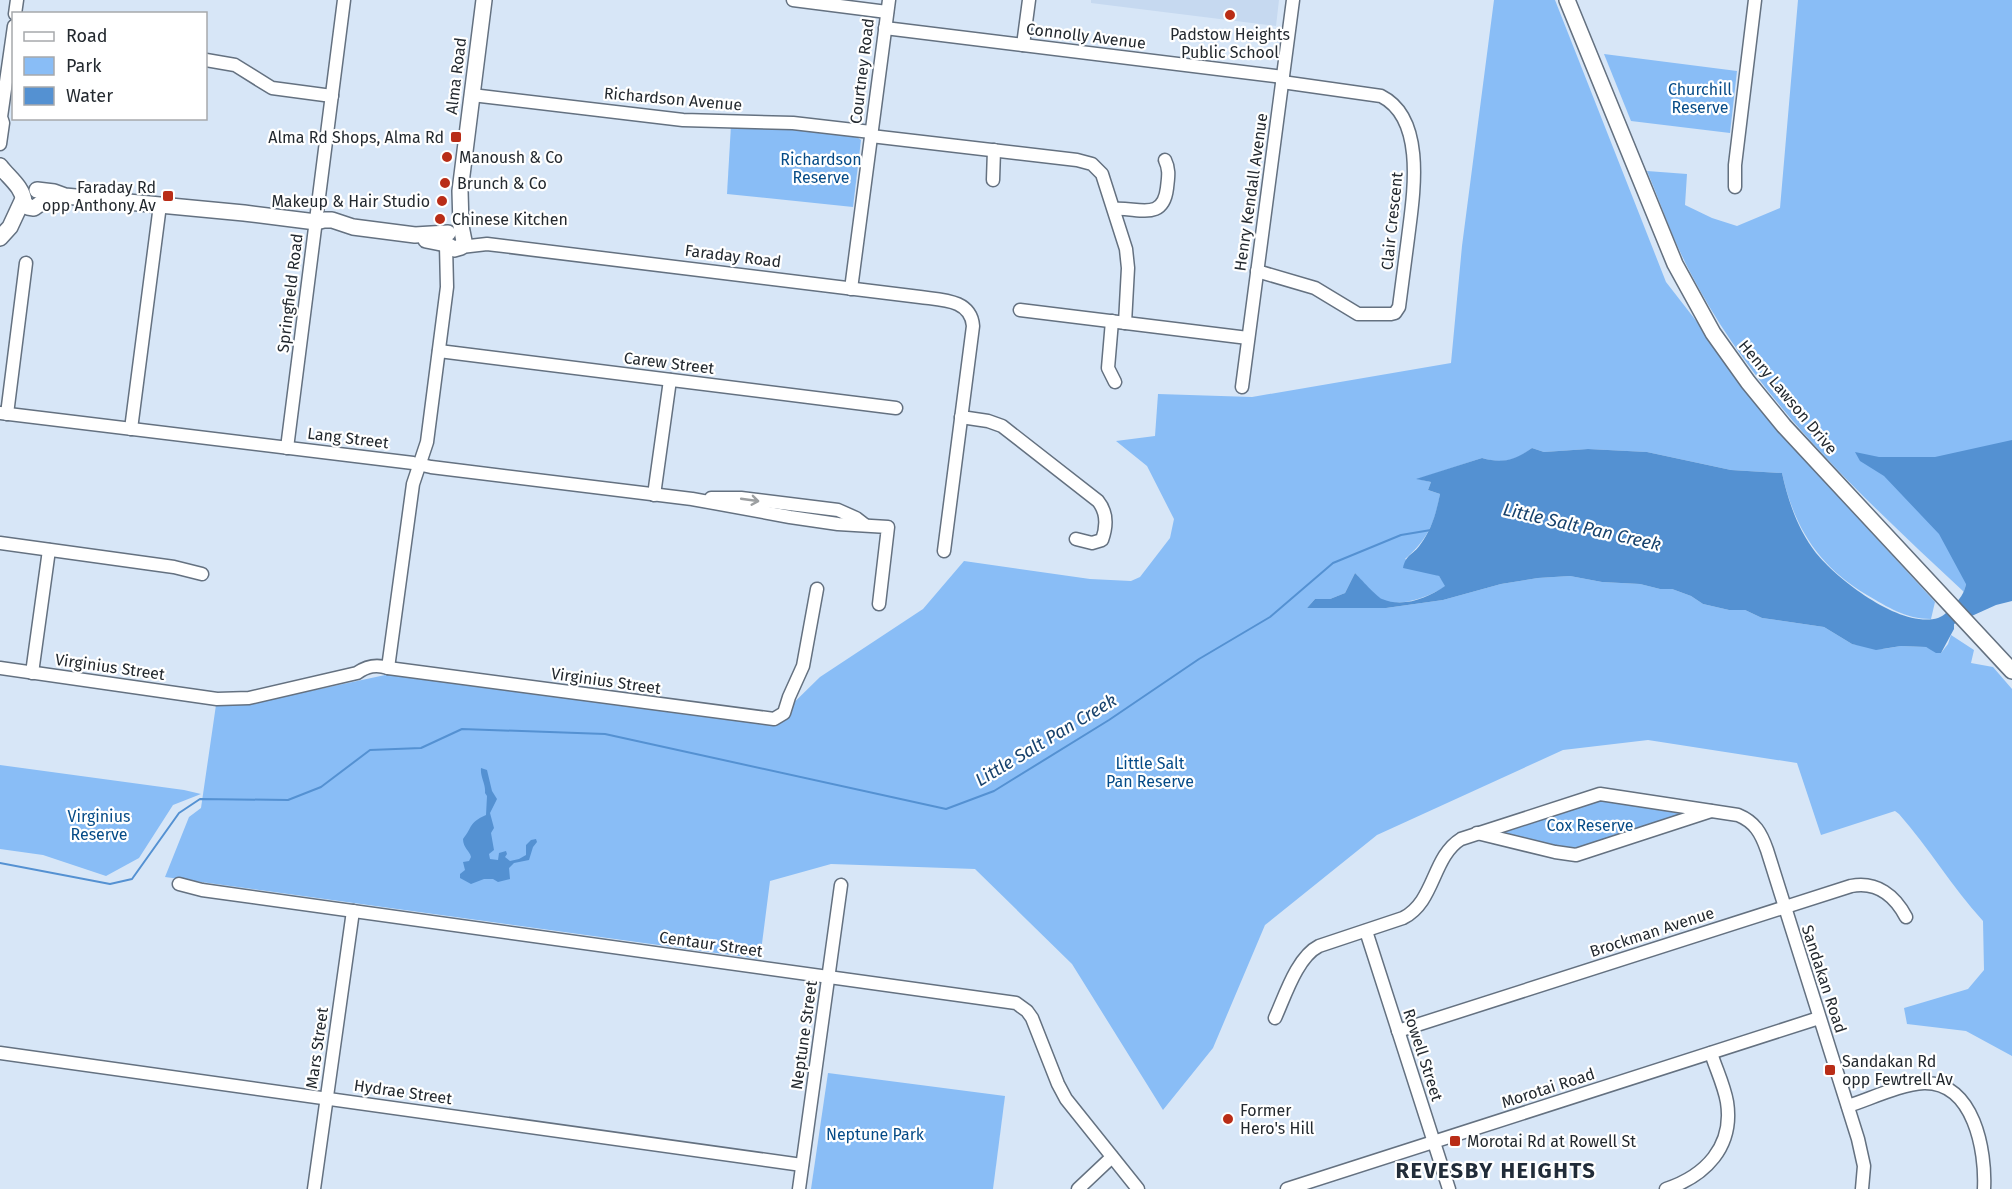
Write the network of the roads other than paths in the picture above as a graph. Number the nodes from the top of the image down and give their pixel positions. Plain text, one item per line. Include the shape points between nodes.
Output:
1 (344, 0) edge
2 (484, 0) edge
3 (793, 0) edge
4 (1029, 0) edge
5 (1293, 0) edge
6 (1566, 0) edge
7 (1755, 0) edge
8 (888, 6) edge
9 (885, 28) junction
10 (12, 40) edge
11 (1023, 45) junction
12 (207, 60) edge
13 (1282, 80) junction
14 (472, 94) junction
15 (332, 96) junction
16 (1, 119) edge
17 (871, 134) junction
18 (0, 144) edge
19 (994, 150) junction
20 (0, 157) edge
21 (1165, 160) dead end
22 (0, 166) edge
23 (993, 180) dead end
24 (1736, 187) dead end
25 (33, 197) junction
26 (160, 205) junction
27 (1114, 209) junction
28 (316, 222) junction
29 (5, 232) edge
30 (454, 239) junction
31 (26, 263) dead end
32 (1257, 271) junction
33 (850, 289) junction
34 (1020, 310) dead end
35 (1118, 322) junction
36 (1248, 338) junction
37 (439, 351) junction
38 (670, 380) junction
39 (1115, 382) dead end
40 (1242, 387) dead end
41 (896, 408) dead end
42 (4, 414) edge
43 (961, 417) junction
44 (131, 429) junction
45 (286, 448) junction
46 (420, 465) junction
47 (654, 495) junction
48 (1076, 540) dead end
49 (0, 543) edge
50 (49, 550) junction
51 (944, 551) dead end
52 (202, 574) dead end
53 (817, 589) dead end
54 (879, 604) dead end
55 (0, 668) edge
56 (388, 668) junction
57 (2012, 671) edge
58 (32, 673) junction
59 (1712, 811) junction
60 (1477, 833) junction
61 (179, 884) dead end
62 (841, 885) dead end
63 (1784, 907) junction
64 (353, 911) junction
65 (1906, 917) dead end
66 (1366, 931) junction
67 (829, 976) junction
68 (1275, 1018) dead end
69 (1819, 1018) junction
70 (1398, 1031) junction
71 (0, 1053) edge
72 (1711, 1053) junction
73 (327, 1098) junction
74 (1848, 1106) junction
75 (1434, 1142) junction
76 (1112, 1157) junction
77 (802, 1165) junction
78 (314, 1189) edge
79 (799, 1189) edge
80 (1078, 1189) edge
81 (1138, 1189) edge
82 (1287, 1189) edge
83 (1449, 1189) edge
84 (1666, 1189) edge
85 (1862, 1189) edge
86 (1984, 1189) edge

1 - 15 street, Springfield Road
2 - 14 main road, Alma Road
3 - 8 street
4 - 11 street
5 - 13 street, Henry Kendall Avenue
6 - 57 main road, Henry Lawson Drive via 1675,264 1713,333 1773,413
7 - 24 street via 1736,155
8 - 9 street, Courtney Road
9 - 11 street, Connolly Avenue
9 - 17 street, Courtney Road
10 - 16 street
11 - 13 street, Connolly Avenue
12 - 15 street via 235,65 272,88
13 - 32 street, Henry Kendall Avenue
13 - 32 street, Clair Crescent via 1381,96 1401,112 1416,170 1399,307 1391,314 1358,314 1315,288
14 - 17 street, Richardson Avenue via 683,120 793,123
14 - 30 main road, Alma Road
15 - 28 street, Springfield Road
16 - 18 street
17 - 19 street, Richardson Avenue
17 - 33 street, Courtney Road
19 - 23 street
19 - 27 street, Richardson Avenue via 1092,164 1102,174
20 - 25 main road via 11,164
21 - 27 street via 1169,174 1161,207 1152,211
22 - 25 main road
25 - 26 main road, Faraday Road via 65,196
25 - 29 main road via 17,224
26 - 28 main road, Faraday Road
26 - 44 street
27 - 35 street, Richardson Avenue via 1128,256
28 - 30 main road, Faraday Road via 324,228 353,227 423,239
28 - 45 street, Springfield Road
30 - 33 street, Faraday Road
30 - 37 street, Alma Road
31 - 42 street
32 - 36 street, Henry Kendall Avenue
33 - 43 street, Faraday Road via 955,303 970,314 972,333
34 - 35 street
35 - 36 street
35 - 39 street, Richardson Avenue via 1108,368
36 - 40 street, Henry Kendall Avenue
37 - 38 street, Carew Street
37 - 46 street, Alma Road
38 - 41 street, Carew Street
38 - 47 street
42 - 44 street, Lang Street
43 - 48 street via 988,421 1011,431 1098,501 1106,517 1102,540
43 - 51 street
44 - 45 street, Lang Street
45 - 46 street, Lang Street
46 - 47 street, Lang Street
46 - 56 street via 413,484
47 - 54 street, Lang Street via 838,524 888,527
49 - 50 street
50 - 52 street
50 - 58 street
53 - 56 street, Virginius Street via 805,662 784,713 774,720
55 - 58 street, Virginius Street
56 - 58 street, Virginius Street via 229,700
59 - 60 street, Sandakan Road via 1600,794
59 - 60 street, Sandakan Road via 1576,855
59 - 63 street, Sandakan Road via 1747,819 1759,830
60 - 66 street, Sandakan Road via 1451,848 1415,911
61 - 64 street, Centaur Street
62 - 67 street, Neptune Street
63 - 65 street, Brockman Avenue via 1864,885 1888,893
63 - 69 street, Sandakan Road
63 - 70 street, Brockman Avenue
64 - 67 street, Centaur Street
64 - 73 street, Mars Street
66 - 68 street, Sandakan Road via 1326,943 1309,953
66 - 70 street, Rowell Street
67 - 76 street, Centaur Street via 1022,1006 1036,1028 1061,1092
67 - 77 street, Neptune Street
69 - 72 street, Morotai Road
69 - 74 street, Sandakan Road
70 - 75 street, Rowell Street
71 - 73 street, Hydrae Street
72 - 75 street, Morotai Road
72 - 84 street via 1726,1100 1725,1135 1705,1169
73 - 77 street, Hydrae Street
73 - 78 street, Mars Street
74 - 85 street, Sandakan Road via 1862,1152
74 - 86 street via 1916,1084 1947,1089 1961,1100 1977,1131
75 - 82 street, Morotai Road
75 - 83 street, Rowell Street
76 - 80 street
76 - 81 street, Centaur Street
77 - 79 street, Neptune Street

